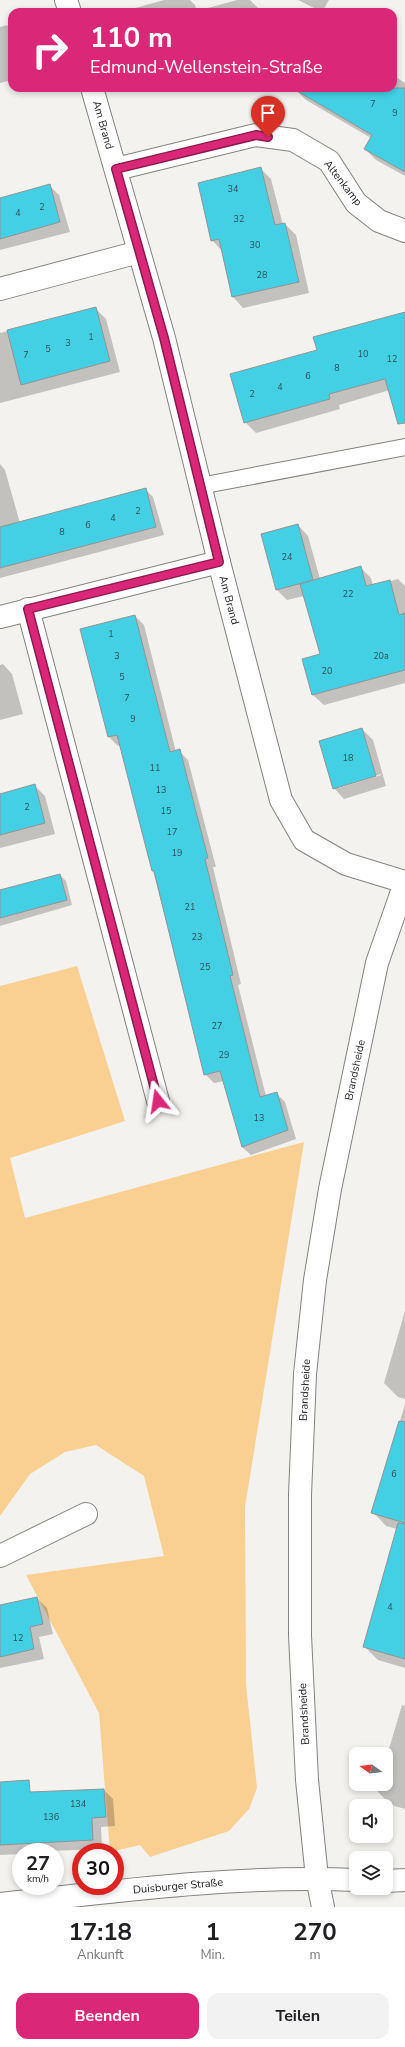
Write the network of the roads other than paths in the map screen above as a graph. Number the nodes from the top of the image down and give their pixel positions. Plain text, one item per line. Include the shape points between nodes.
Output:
1 (93, 92) edge
2 (116, 169) junction
3 (405, 231) edge
4 (139, 252) junction
5 (0, 289) edge
6 (405, 447) edge
7 (200, 486) junction
8 (219, 562) junction
9 (28, 609) junction
10 (0, 617) edge
11 (405, 883) edge
12 (158, 1101) dead end
13 (86, 1514) dead end
14 (0, 1556) edge
15 (317, 1878) junction
16 (349, 1880) edge
17 (405, 1880) edge
18 (393, 1881) edge
19 (0, 1904) edge
20 (323, 1907) edge

1 - 2 street, Am Brand
2 - 3 street, Altenkamp via 256,135 293,140 329,161 356,203 379,221
2 - 4 street, Am Brand
4 - 5 street
4 - 7 street, Am Brand via 164,338
6 - 7 lane
7 - 8 street, Am Brand
8 - 9 street
8 - 11 street, Am Brand via 281,800 304,840 346,864
9 - 10 street
9 - 12 street
11 - 15 street, Brandsheide via 377,963 330,1188 315,1280 305,1374 300,1495 300,1635 307,1780
13 - 14 street
15 - 16 street, Duisburger Straße
15 - 19 street, Duisburger Straße via 186,1885
15 - 20 street, Brandsheide
17 - 18 street

